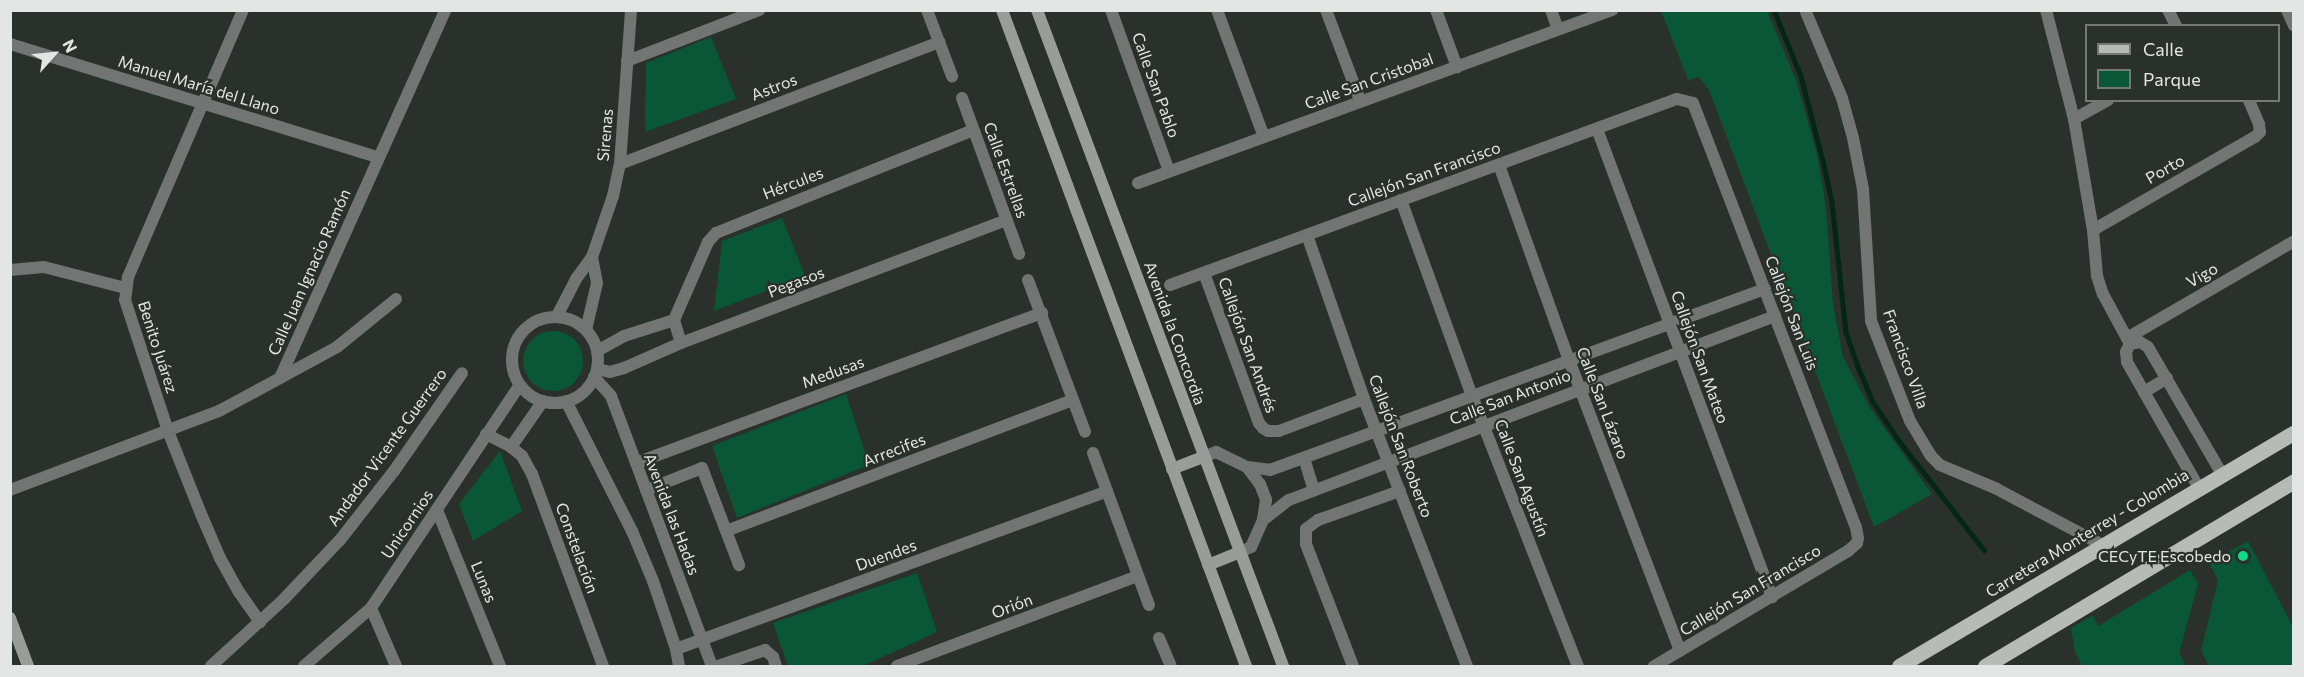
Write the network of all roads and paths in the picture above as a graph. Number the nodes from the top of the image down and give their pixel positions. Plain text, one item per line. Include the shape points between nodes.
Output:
1 (243, 10) edge
2 (445, 10) edge
3 (631, 10) edge
4 (759, 10) edge
5 (927, 10) edge
6 (1002, 10) edge
7 (1037, 10) edge
8 (1111, 10) edge
9 (1217, 10) edge
10 (1326, 10) edge
11 (1436, 10) edge
12 (1551, 10) edge
13 (1612, 10) edge
14 (2046, 10) edge
15 (2168, 10) edge
16 (2287, 10) edge
17 (1806, 12) edge
18 (2175, 24) edge
19 (2294, 26) edge
20 (1558, 29) junction
21 (939, 42) junction
22 (10, 44) edge
23 (627, 61) junction
24 (1456, 67) junction
25 (952, 76) dead end
26 (962, 98) dead end
27 (1360, 100) junction
28 (1690, 100) joint
29 (2104, 102) edge
30 (2250, 102) edge
31 (203, 103) junction
32 (2074, 119) junction
33 (1597, 129) junction
34 (973, 130) junction
35 (1264, 137) junction
36 (378, 157) junction
37 (620, 164) junction
38 (1499, 165) junction
39 (1169, 171) junction
40 (1138, 183) dead end
41 (1401, 200) junction
42 (1007, 220) junction
43 (2093, 230) junction
44 (1307, 235) junction
45 (2294, 242) edge
46 (1019, 254) dead end
47 (592, 257) junction
48 (10, 270) edge
49 (1204, 273) junction
50 (1028, 280) dead end
51 (1170, 285) dead end
52 (125, 288) junction
53 (1765, 289) junction
54 (396, 299) dead end
55 (1042, 313) junction
56 (557, 316) junction
57 (1775, 316) junction
58 (674, 320) junction
59 (1670, 324) junction
60 (586, 330) junction
61 (2129, 341) junction
62 (681, 343) junction
63 (597, 351) junction
64 (1680, 352) junction
65 (1569, 360) junction
66 (462, 373) dead end
67 (595, 373) junction
68 (280, 378) junction
69 (2167, 378) junction
70 (520, 385) junction
71 (1580, 388) junction
72 (2144, 392) junction
73 (1472, 396) junction
74 (1364, 399) junction
75 (1074, 400) junction
76 (543, 401) junction
77 (566, 401) junction
78 (1484, 425) junction
79 (168, 431) junction
80 (1085, 432) dead end
81 (1377, 432) junction
82 (2294, 432) edge
83 (486, 434) junction
84 (511, 447) junction
85 (1093, 453) dead end
86 (1203, 457) junction
87 (1304, 458) junction
88 (1389, 460) junction
89 (636, 463) junction
90 (1247, 467) junction
91 (1172, 469) junction
92 (2222, 474) junction
93 (2294, 481) edge
94 (2199, 488) junction
95 (10, 490) edge
96 (646, 490) junction
97 (1314, 490) junction
98 (1107, 491) junction
99 (1400, 491) junction
100 (437, 510) junction
101 (1263, 520) junction
102 (726, 531) junction
103 (1858, 538) joint
104 (2102, 545) junction
105 (1240, 552) junction
106 (739, 565) dead end
107 (1208, 565) junction
108 (1138, 576) junction
109 (1772, 597) junction
110 (1149, 605) dead end
111 (371, 608) junction
112 (10, 618) edge
113 (260, 622) junction
114 (1160, 638) dead end
115 (702, 640) junction
116 (676, 649) junction
117 (1680, 651) junction
118 (28, 666) edge
119 (211, 666) edge
120 (304, 666) edge
121 (396, 666) edge
122 (500, 666) edge
123 (603, 666) edge
124 (679, 666) edge
125 (712, 666) edge
126 (718, 666) edge
127 (776, 666) edge
128 (897, 666) edge
129 (1170, 666) edge
130 (1246, 666) edge
131 (1283, 666) edge
132 (1353, 666) edge
133 (1467, 666) edge
134 (1578, 666) edge
135 (1654, 666) edge
136 (1899, 666) edge
137 (1985, 666) edge

1 - 31 street, Benito Juárez
2 - 36 street, Calle Juan Ignacio Ramón
3 - 23 street, Sirenas
4 - 23 street
5 - 21 street
6 - 91 main road
7 - 86 main road, Avenida la Concordia
8 - 39 street, Calle San Pablo
9 - 35 street
10 - 27 street
11 - 24 street
12 - 20 street
13 - 20 street, Calle San Cristobal
14 - 32 street
15 - 18 street
16 - 19 street
17 - 104 street, Francisco Villa via 1842,98 1863,189 1871,321 1910,421 1940,465 1995,488
20 - 24 street, Calle San Cristobal
21 - 25 street
21 - 37 street, Astros
22 - 31 street, Manuel María del Llano
23 - 37 street, Sirenas
24 - 27 street, Calle San Cristobal
26 - 34 street, Calle Estrellas
27 - 35 street, Calle San Cristobal
28 - 33 street, Callejón San Francisco via 1677,99
28 - 53 street, Callejón San Luis via 1695,104
29 - 32 street
30 - 43 street, Porto via 2259,124 2260,132 2255,137
31 - 36 street, Manuel María del Llano
31 - 52 street, Benito Juárez
32 - 43 street
33 - 38 street, Callejón San Francisco
33 - 59 street, Callejón San Mateo
34 - 42 street, Calle Estrellas
34 - 58 street, Hércules via 716,233 708,242
35 - 39 street, Calle San Cristobal
36 - 68 street, Calle Juan Ignacio Ramón
37 - 47 street, Sirenas
38 - 41 street, Callejón San Francisco
38 - 65 street, Calle San Lázaro
39 - 40 street, Calle San Cristobal
41 - 44 street, Callejón San Francisco
41 - 73 street, Calle San Agustín
42 - 46 street, Calle Estrellas
42 - 62 street, Pegasos
43 - 61 street via 2097,276
44 - 49 street, Callejón San Francisco
44 - 74 street, Callejón San Roberto
45 - 61 street, Vigo
47 - 56 street, Sirenas
47 - 60 street, Sirenas via 596,296
48 - 52 street via 44,267
49 - 51 street, Callejón San Francisco
49 - 74 street, Callejón San Andrés via 1263,428 1279,431
50 - 55 street
52 - 79 street, Benito Juárez via 129,316
53 - 57 street, Callejón San Luis
53 - 59 street, Calle San Antonio
54 - 68 street via 337,348
55 - 75 street
55 - 89 street, Medusas
56 - 60 street via 573,320
56 - 70 street via 538,320 522,331 513,348 512,367
57 - 64 street, Calle San Antonio
57 - 103 street, Callejón San Luis
58 - 62 street
58 - 63 street via 629,333
59 - 64 street, Callejón San Mateo
59 - 65 street, Calle San Antonio
60 - 63 street
61 - 69 street via 2148,347
61 - 72 street via 2127,362
62 - 67 street, Pegasos via 617,371
63 - 67 street
64 - 71 street, Calle San Antonio
64 - 109 street, Callejón San Mateo
65 - 71 street, Calle San Lázaro
65 - 73 street, Calle San Antonio
66 - 113 street, Andador Vicente Guerrero via 362,513
67 - 77 street via 587,388
67 - 89 street, Avenida las Hadas via 611,396
68 - 79 street, Calle Juan Ignacio Ramón via 244,399
69 - 72 street
69 - 92 street
70 - 76 street
70 - 83 street, Unicornios
71 - 78 street, Calle San Antonio
71 - 117 street, Calle San Lázaro
72 - 94 street
73 - 78 street, Calle San Agustín
73 - 81 street, Calle San Antonio
74 - 81 street, Callejón San Roberto
75 - 80 street
75 - 102 street, Arrecifes
76 - 77 street
76 - 84 street
77 - 116 street via 632,531
78 - 88 street, Calle San Antonio
78 - 134 street, Calle San Agustín
79 - 95 street, Calle Juan Ignacio Ramón
79 - 113 street, Benito Juárez via 220,558
81 - 87 street, Calle San Antonio
81 - 88 street, Callejón San Roberto
82 - 92 main road, Carretera Monterrey - Colombia
83 - 84 street, Constelación
83 - 100 street, Unicornios
84 - 123 street, Constelación via 522,456 532,474
85 - 98 street
86 - 90 street, Calle San Antonio via 1216,452
86 - 91 main road
86 - 105 main road, Avenida la Concordia
87 - 90 street, Calle San Antonio via 1270,470
87 - 97 street
88 - 97 street, Calle San Antonio
88 - 99 street, Callejón San Roberto
89 - 96 street, Avenida las Hadas
90 - 101 street, Calle San Antonio via 1266,500
91 - 107 main road
92 - 94 main road, Carretera Monterrey - Colombia
93 - 137 main road
94 - 104 main road, Carretera Monterrey - Colombia
96 - 102 street via 702,468
96 - 115 street, Avenida las Hadas
97 - 101 street, Calle San Antonio via 1283,503
98 - 108 street
98 - 115 street, Duendes
99 - 132 street via 1318,520 1306,529 1306,544
99 - 133 street, Callejón San Roberto
100 - 111 street, Unicornios
100 - 122 street, Lunas
101 - 105 street, Calle San Antonio via 1251,547
102 - 106 street
103 - 109 street, Callejón San Francisco via 1848,551
104 - 136 main road, Carretera Monterrey - Colombia
105 - 107 main road
105 - 131 main road, Avenida la Concordia
107 - 130 main road
108 - 110 street
108 - 128 street, Orión
109 - 117 street, Callejón San Francisco
111 - 120 street, Unicornios
111 - 121 street
112 - 118 main road
113 - 119 street, Andador Vicente Guerrero
114 - 129 street
115 - 116 street, Duendes
115 - 125 street, Avenida las Hadas
116 - 124 street
117 - 135 street, Callejón San Francisco
126 - 127 street via 765,650

